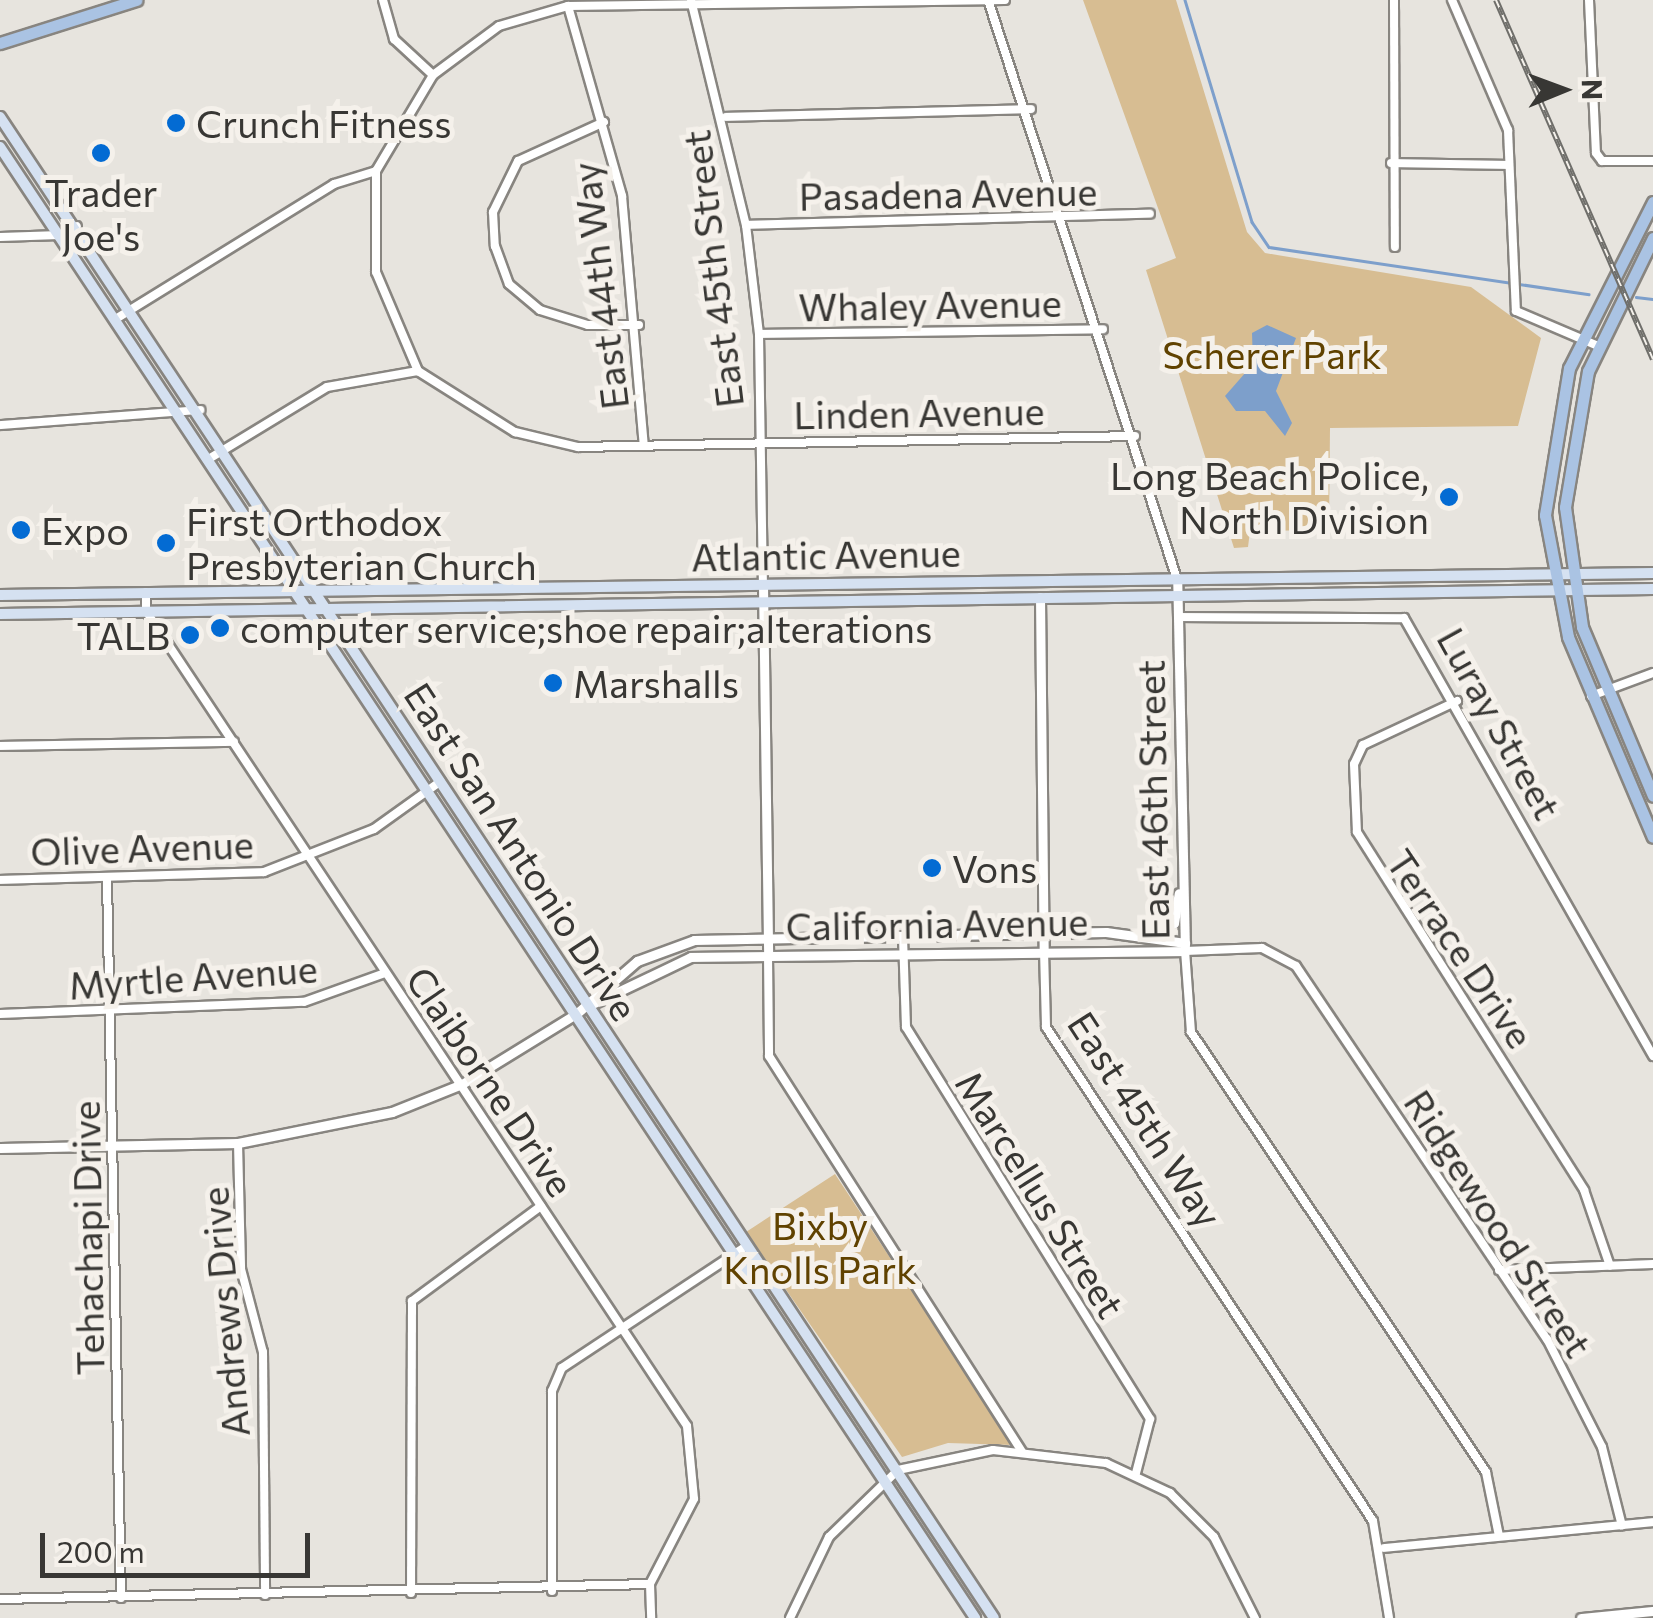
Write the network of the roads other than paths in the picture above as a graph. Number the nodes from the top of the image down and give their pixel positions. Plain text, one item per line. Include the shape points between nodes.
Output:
1 (136, 0) edge
2 (383, 0) edge
3 (1005, 0) edge
4 (1394, 0) edge
5 (1452, 0) edge
6 (1590, 0) edge
7 (803, 1) edge
8 (989, 1) edge
9 (692, 4) edge
10 (568, 6) junction
11 (0, 43) edge
12 (433, 75) junction
13 (1031, 109) junction
14 (0, 117) edge
15 (726, 118) junction
16 (604, 122) junction
17 (4, 129) edge
18 (0, 147) edge
19 (1653, 161) edge
20 (1392, 164) junction
21 (1508, 165) junction
22 (376, 171) junction
23 (1653, 202) edge
24 (1150, 214) dead end
25 (1067, 220) junction
26 (746, 224) junction
27 (77, 226) junction
28 (60, 235) junction
29 (0, 236) edge
30 (1653, 238) edge
31 (1395, 247) dead end
32 (136, 311) junction
33 (114, 320) junction
34 (638, 326) junction
35 (1103, 330) junction
36 (758, 334) junction
37 (1580, 338) junction
38 (1598, 346) junction
39 (418, 371) junction
40 (200, 410) junction
41 (178, 417) junction
42 (0, 424) edge
43 (1135, 436) junction
44 (761, 442) junction
45 (644, 444) junction
46 (225, 448) junction
47 (207, 460) junction
48 (1552, 573) junction
49 (1569, 573) junction
50 (1653, 574) edge
51 (1177, 578) junction
52 (763, 585) junction
53 (316, 589) junction
54 (292, 590) junction
55 (1653, 590) edge
56 (1555, 591) junction
57 (1573, 591) junction
58 (146, 592) junction
59 (0, 595) edge
60 (1179, 595) junction
61 (1040, 597) junction
62 (764, 600) junction
63 (325, 606) junction
64 (303, 607) junction
65 (146, 611) junction
66 (0, 614) edge
67 (1179, 617) junction
68 (1653, 673) edge
69 (1607, 689) junction
70 (1591, 696) junction
71 (1457, 701) junction
72 (234, 742) junction
73 (0, 746) edge
74 (442, 780) junction
75 (426, 790) junction
76 (1653, 796) edge
77 (1653, 837) edge
78 (310, 860) junction
79 (106, 878) junction
80 (0, 880) edge
81 (1183, 887) junction
82 (1044, 936) junction
83 (903, 937) junction
84 (768, 938) junction
85 (1147, 938) junction
86 (1185, 947) junction
87 (1044, 950) junction
88 (903, 951) junction
89 (768, 955) junction
90 (1296, 966) joint
91 (385, 973) junction
92 (581, 1010) junction
93 (110, 1012) junction
94 (0, 1014) edge
95 (1653, 1056) edge
96 (462, 1084) junction
97 (238, 1143) junction
98 (113, 1146) junction
99 (0, 1148) edge
100 (542, 1206) junction
101 (746, 1246) junction
102 (734, 1253) junction
103 (1653, 1264) edge
104 (1610, 1266) junction
105 (1500, 1270) junction
106 (623, 1326) junction
107 (1023, 1453) junction
108 (898, 1470) junction
109 (1136, 1473) junction
110 (886, 1481) junction
111 (1653, 1522) edge
112 (1622, 1526) junction
113 (1499, 1536) junction
114 (1384, 1548) junction
115 (650, 1584) junction
116 (552, 1591) junction
117 (411, 1593) junction
118 (265, 1595) junction
119 (121, 1598) junction
120 (0, 1599) edge
121 (1653, 1611) edge
122 (650, 1618) edge
123 (790, 1618) edge
124 (976, 1618) edge
125 (994, 1618) edge
126 (1255, 1618) edge
127 (1389, 1618) edge
128 (1581, 1618) edge

1 - 11 main road
2 - 12 street via 394,39
3 - 8 street
4 - 20 street
5 - 21 street via 1506,122
6 - 19 street via 1595,146 1609,162
7 - 8 street
7 - 9 street
8 - 13 street, East 46th Street
9 - 10 street
9 - 15 street, East 45th Street
10 - 12 street via 500,26
10 - 16 street, East 44th Way
12 - 22 street
13 - 15 street
13 - 25 street, East 46th Street
14 - 17 main road, East San Antonio Drive
15 - 26 street, East 45th Street
16 - 34 street, East 44th Way
16 - 34 street via 518,161 493,212 495,246 509,284 540,310 588,325
17 - 27 main road, East San Antonio Drive
18 - 28 main road, East San Antonio Drive
20 - 21 street
20 - 31 street
21 - 37 street via 1512,290 1530,324
22 - 32 street via 334,184
22 - 39 street via 376,272
23 - 37 main road
24 - 25 street, Pasadena Avenue
25 - 26 street, Pasadena Avenue
25 - 35 street, East 46th Street
26 - 36 street, East 45th Street
27 - 28 street
27 - 32 main road, East San Antonio Drive
28 - 29 street
28 - 33 main road, East San Antonio Drive
30 - 38 main road
32 - 33 street
32 - 40 main road, East San Antonio Drive
33 - 41 main road, East San Antonio Drive
34 - 45 street, East 44th Way
35 - 36 street, Whaley Avenue
35 - 43 street, East 46th Street
36 - 44 street, East 45th Street
37 - 38 street
37 - 48 main road via 1551,438
38 - 49 main road via 1566,465
39 - 45 street, Linden Avenue via 469,409 532,438
39 - 46 street via 328,387
40 - 41 street
40 - 46 main road, East San Antonio Drive
41 - 42 street
41 - 47 main road, East San Antonio Drive
43 - 44 street, Linden Avenue
43 - 51 street, East 46th Street
44 - 45 street, Linden Avenue
44 - 52 street, East 45th Street
46 - 47 street
46 - 53 main road, East San Antonio Drive
47 - 54 main road, East San Antonio Drive
48 - 49 main road, Atlantic Avenue
48 - 51 main road, Atlantic Avenue
48 - 56 main road
49 - 50 main road, Atlantic Avenue
49 - 57 main road
51 - 52 main road, Atlantic Avenue
51 - 60 street, East 46th Street
52 - 53 main road, Atlantic Avenue
52 - 62 street, East 45th Street
53 - 54 main road, Atlantic Avenue
53 - 63 main road, East San Antonio Drive
54 - 58 main road, Atlantic Avenue
54 - 64 main road, East San Antonio Drive
55 - 57 main road, Atlantic Avenue
56 - 57 main road, Atlantic Avenue
56 - 60 main road, Atlantic Avenue
56 - 70 main road
57 - 69 main road
58 - 59 main road, Atlantic Avenue
58 - 65 street
60 - 61 main road, Atlantic Avenue
60 - 67 street, East 46th Street
61 - 62 main road, Atlantic Avenue
61 - 82 street, East 45th Way
62 - 63 main road, Atlantic Avenue
62 - 84 street, East 45th Street
63 - 64 main road, Atlantic Avenue
63 - 74 main road, East San Antonio Drive
64 - 65 main road, Atlantic Avenue
64 - 75 main road, East San Antonio Drive
65 - 66 main road, Atlantic Avenue
65 - 72 street, Claiborne Drive
67 - 71 street, Luray Street via 1399,616
67 - 81 street, East 46th Street
68 - 69 street
69 - 70 street
69 - 76 main road
70 - 77 main road
71 - 95 street, Luray Street
71 - 104 street, Terrace Drive via 1363,746 1354,764 1356,832 1584,1190
72 - 73 street
72 - 78 street, Claiborne Drive
74 - 75 street, Olive Avenue
74 - 92 main road, East San Antonio Drive
75 - 78 street, Olive Avenue
75 - 92 main road, East San Antonio Drive
78 - 79 street, Olive Avenue via 243,874
78 - 91 street, Claiborne Drive
79 - 80 street, Olive Avenue
79 - 93 street, Tehachapi Drive
81 - 85 street via 1174,924
81 - 86 street, East 46th Street
82 - 83 street, California Avenue
82 - 85 street, California Avenue
82 - 87 street, East 45th Way
83 - 84 street, California Avenue
83 - 88 street, Marcellus Street
84 - 89 street, East 45th Street
84 - 92 street, California Avenue via 672,945
85 - 86 street, California Avenue
86 - 87 street, California Avenue
86 - 90 street, California Avenue via 1262,948
86 - 113 street, East 46th Street via 1192,1032 1486,1472
87 - 88 street, California Avenue
87 - 114 street, East 45th Way via 1046,1028
88 - 89 street, California Avenue
88 - 109 street, Marcellus Street via 910,1038 1150,1419
89 - 92 street, California Avenue via 674,962 608,1004
89 - 107 street via 769,1056
90 - 105 street, Ridgewood Street
91 - 93 street, Myrtle Avenue via 304,1002
91 - 96 street, Claiborne Drive
92 - 96 street, California Avenue
92 - 101 main road, East San Antonio Drive
92 - 102 main road, East San Antonio Drive
93 - 94 street, Myrtle Avenue
93 - 98 street, Tehachapi Drive
96 - 97 street, California Avenue via 335,1128
96 - 100 street, Claiborne Drive
97 - 98 street, California Avenue
97 - 118 street, Andrews Drive via 241,1270 263,1352
98 - 99 street, California Avenue
98 - 119 street, Tehachapi Drive
100 - 106 street, Claiborne Drive
100 - 117 street via 412,1301 405,1324
101 - 102 street
101 - 108 main road, East San Antonio Drive
102 - 106 street
102 - 110 main road, East San Antonio Drive
103 - 104 street
104 - 105 street
105 - 112 street, Ridgewood Street via 1587,1410
106 - 115 street, Claiborne Drive via 695,1451 694,1499
106 - 116 street via 562,1368 552,1391
107 - 108 street via 933,1456
107 - 109 street
108 - 110 street
108 - 125 main road, East San Antonio Drive
109 - 126 street via 1214,1537
110 - 123 street via 829,1536
110 - 124 main road, East San Antonio Drive
111 - 112 street
112 - 113 street
113 - 114 street
114 - 127 street, East 45th Way
115 - 116 street
115 - 122 street, Claiborne Drive
116 - 117 street
117 - 118 street
118 - 119 street
119 - 120 street
121 - 128 street

